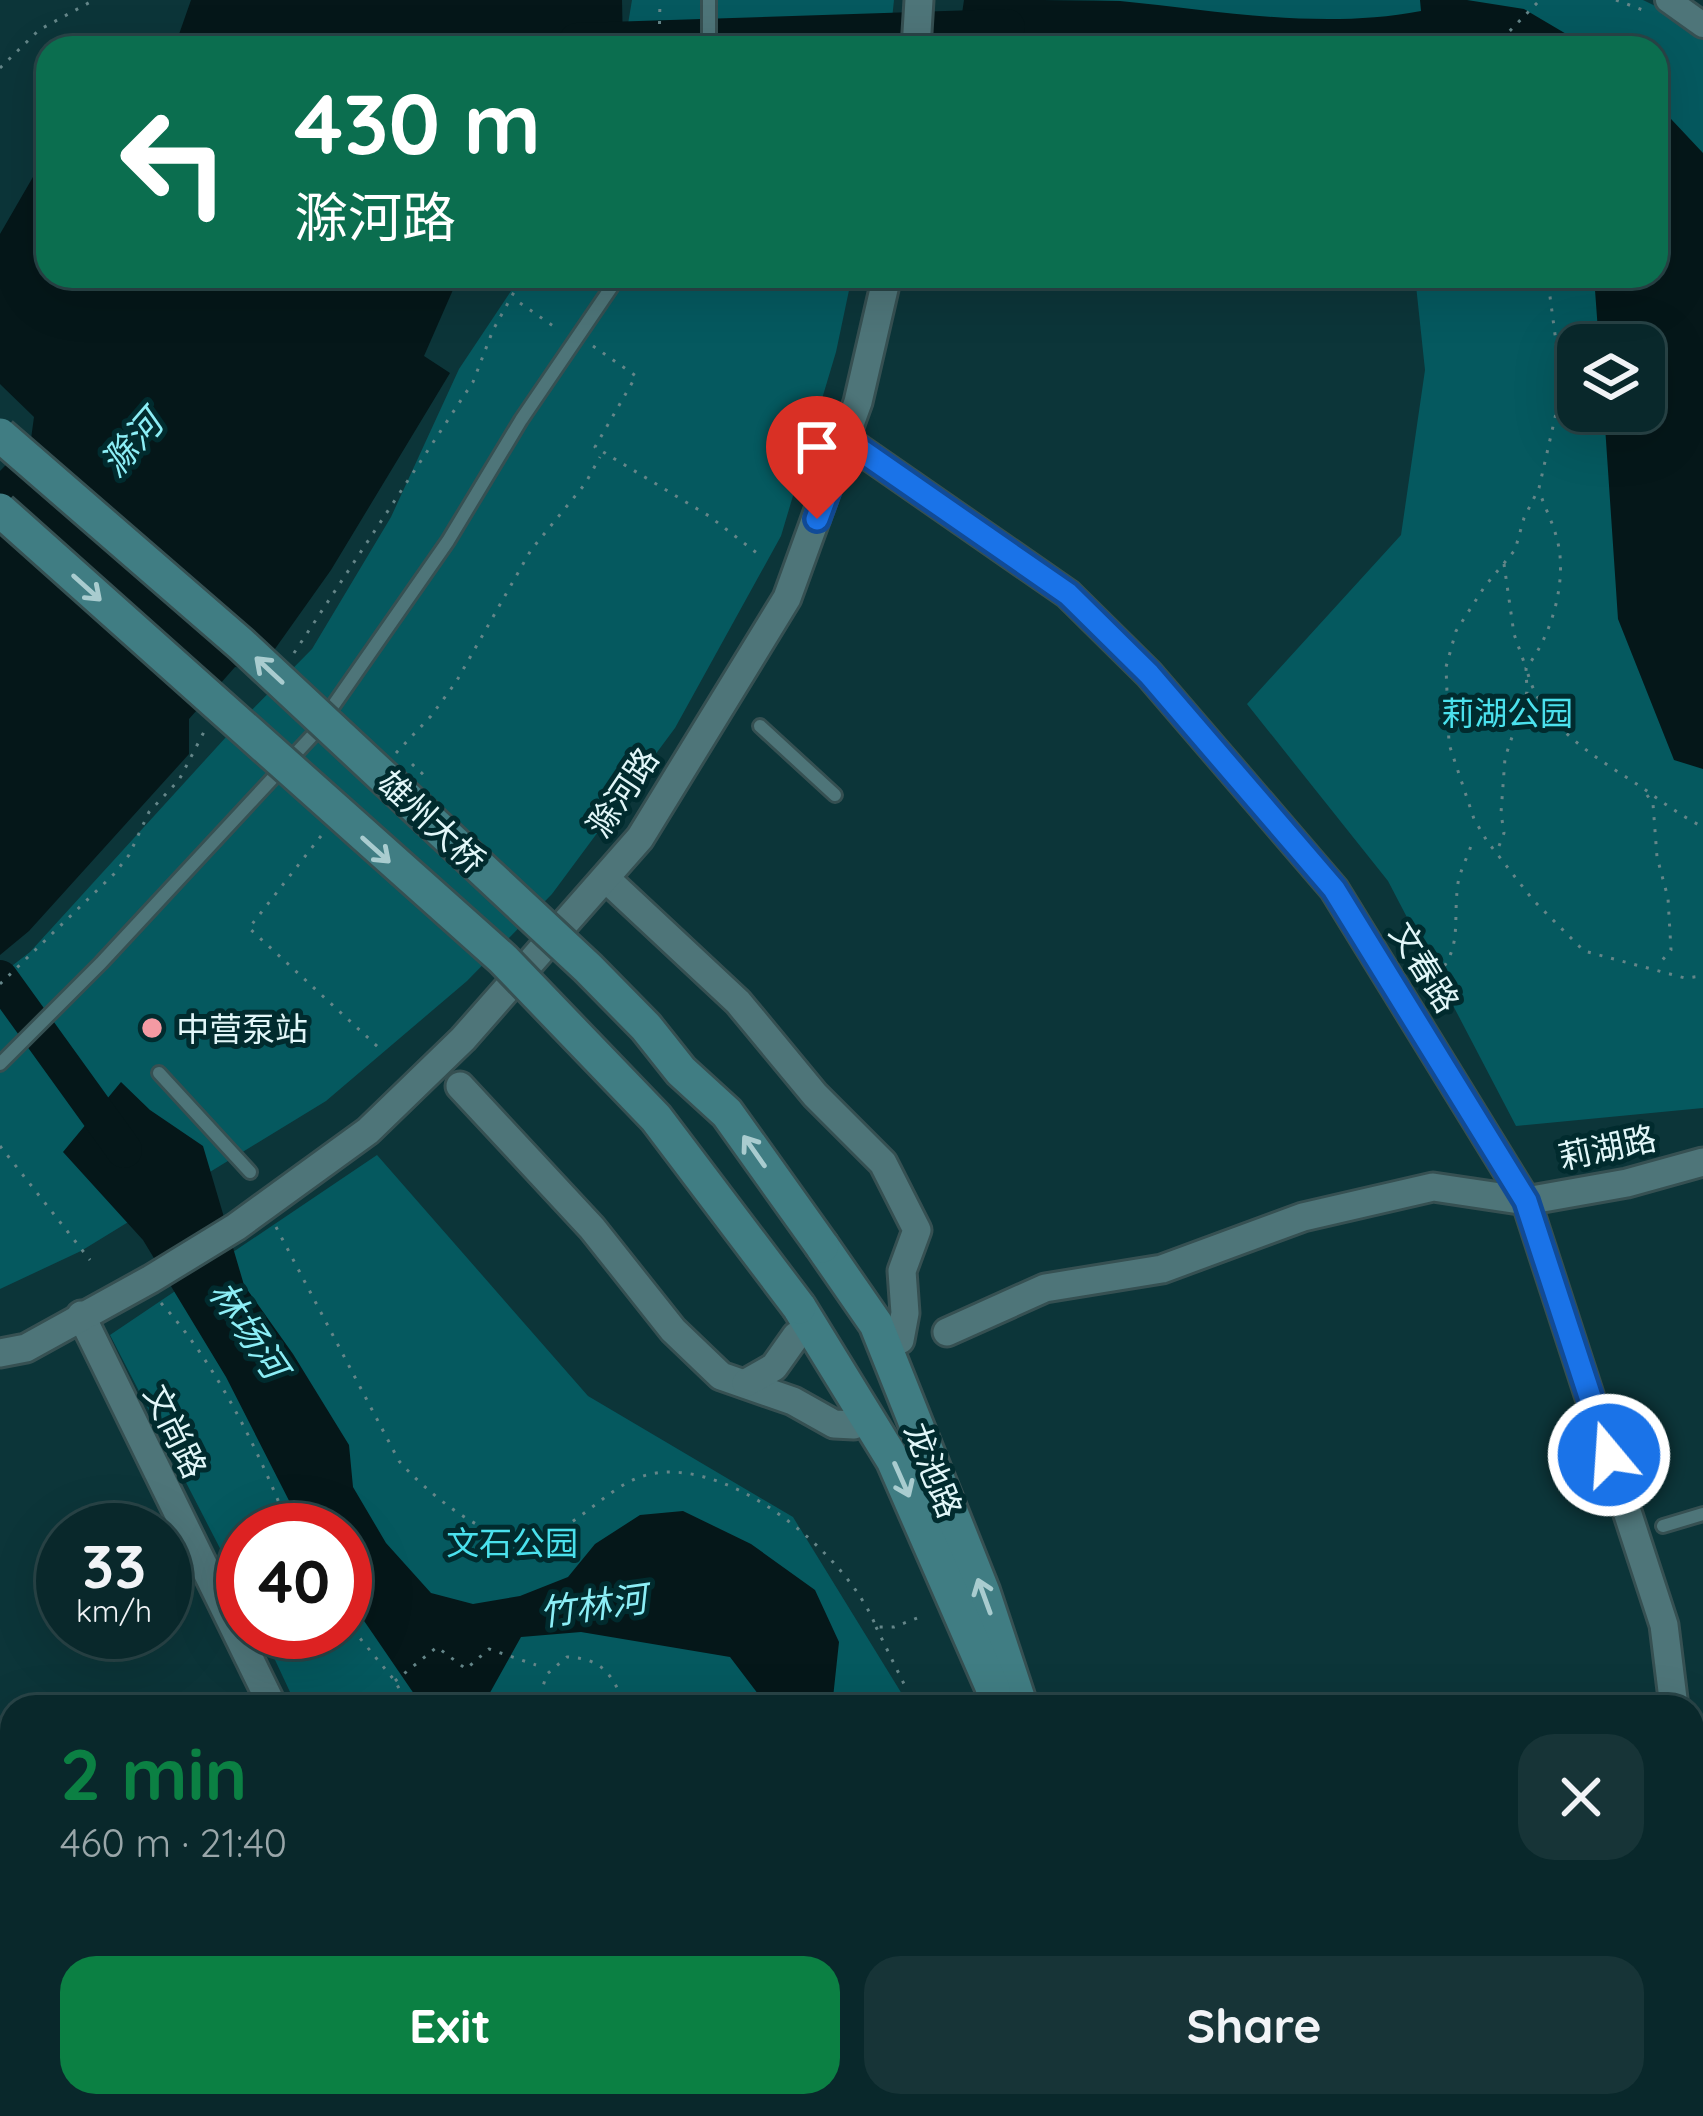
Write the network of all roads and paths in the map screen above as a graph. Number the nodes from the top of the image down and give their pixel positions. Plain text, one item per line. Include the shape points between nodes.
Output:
1 (94, 0) edge
2 (660, 0) edge
3 (709, 0) edge
4 (919, 0) edge
5 (1540, 0) edge
6 (659, 36) edge
7 (709, 36) edge
8 (917, 36) edge
9 (1505, 36) edge
10 (0, 68) edge
11 (517, 288) edge
12 (611, 288) edge
13 (884, 288) edge
14 (1548, 288) edge
15 (520, 303) dead end
16 (559, 330) dead end
17 (586, 341) dead end
18 (0, 435) edge
19 (846, 440) junction
20 (600, 457) dead end
21 (1538, 488) junction
22 (0, 510) edge
23 (762, 556) dead end
24 (1503, 562) junction
25 (293, 655) dead end
26 (1526, 668) junction
27 (212, 718) dead end
28 (760, 726) dead end
29 (401, 747) dead end
30 (1644, 789) junction
31 (836, 795) dead end
32 (1703, 827) edge
33 (1471, 846) dead end
34 (1499, 846) dead end
35 (615, 887) dead end
36 (255, 921) dead end
37 (1658, 965) dead end
38 (1703, 976) edge
39 (0, 984) edge
40 (1429, 984) dead end
41 (378, 1047) dead end
42 (0, 1064) edge
43 (159, 1072) dead end
44 (460, 1086) dead end
45 (0, 1146) edge
46 (1703, 1162) edge
47 (250, 1172) dead end
48 (1526, 1201) junction
49 (268, 1216) dead end
50 (822, 1246) joint
51 (90, 1260) dead end
52 (902, 1271) junction
53 (152, 1286) junction
54 (859, 1292) dead end
55 (81, 1316) junction
56 (797, 1322) junction
57 (947, 1332) dead end
58 (900, 1340) dead end
59 (0, 1353) edge
60 (746, 1383) junction
61 (854, 1425) dead end
62 (278, 1503) edge
63 (1703, 1514) edge
64 (1663, 1526) dead end
65 (920, 1617) dead end
66 (875, 1628) junction
67 (372, 1654) edge
68 (536, 1665) dead end
69 (394, 1681) junction
70 (267, 1695) edge
71 (402, 1695) edge
72 (540, 1695) edge
73 (621, 1695) edge
74 (906, 1695) edge
75 (994, 1695) edge
76 (1017, 1695) edge
77 (1673, 1695) edge

1 - 10 path via 39,30
2 - 6 path
3 - 7 lane
4 - 8 street
5 - 9 path
11 - 25 path via 473,382
12 - 42 lane via 312,736
13 - 19 street, 滁河路
14 - 21 path via 1562,387
15 - 16 path
17 - 23 path via 636,376 595,447
50 -> 18 main road, 雄州大桥, bridge via 727,1113 588,968 241,644
19 - 48 street, 文春路 via 1068,594 1149,674 1334,889
19 - 53 street, 滁河路 via 788,598 640,838 464,1039 368,1131
20 - 29 path via 531,550 456,682
21 - 24 path
21 - 26 path via 1558,543 1560,598
22 -> 56 main road, 雄州大桥, bridge via 503,959 656,1118
24 - 26 path
24 - 38 path via 1456,632 1447,667 1449,744 1474,819 1533,900 1584,951
26 - 30 path via 1549,716
26 - 34 path via 1527,692 1505,758
27 - 39 path via 114,874
28 - 31 lane
30 - 32 path
30 - 37 path via 1670,913 1671,950
33 - 40 path via 1458,880 1457,937 1448,966
35 - 52 street via 738,1002 883,1163 917,1229
36 - 41 path via 249,928
43 - 47 lane
44 - 60 street via 592,1228 673,1330 721,1376
45 - 51 path
46 - 48 street, 莉湖路
48 - 57 street, 莉湖路 via 1433,1187 1303,1216 1162,1269 1045,1288
48 - 77 street, 文春路 via 1664,1625
49 - 66 path via 399,1461 445,1504 502,1535 531,1539 638,1477 711,1479 812,1538 867,1604
76 -> 50 main road, 龙池路 via 876,1324
52 - 54 street
52 - 58 street
53 - 55 street
53 - 62 path via 206,1360
55 - 59 street via 26,1348
55 - 70 street, 文尚路
56 - 60 street via 773,1367
56 -> 75 main road, 龙池路 via 893,1460
60 - 61 street via 834,1424
63 - 64 lane
65 - 66 path
66 - 74 path
67 - 69 path
68 - 69 path via 489,1649 466,1670 437,1647
69 - 71 path
72 - 73 path via 547,1674 567,1657 607,1669

